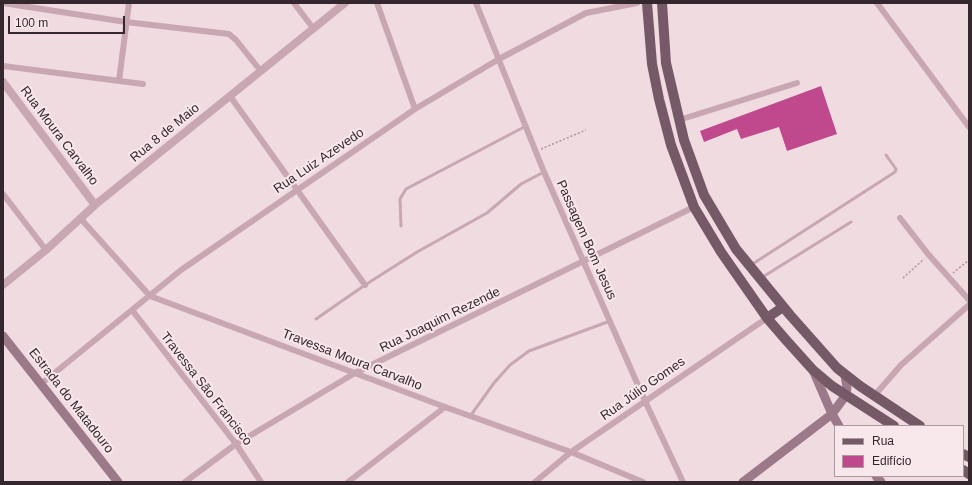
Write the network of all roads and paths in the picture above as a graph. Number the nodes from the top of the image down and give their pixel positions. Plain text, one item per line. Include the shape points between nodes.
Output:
1 (3, 3) edge
2 (129, 3) edge
3 (294, 3) edge
4 (345, 3) edge
5 (377, 3) edge
6 (476, 3) edge
7 (637, 3) edge
8 (647, 3) edge
9 (662, 3) edge
10 (877, 3) edge
11 (126, 22) junction
12 (313, 28) junction
13 (499, 59) junction
14 (666, 63) junction
15 (652, 64) junction
16 (3, 66) edge
17 (260, 70) junction
18 (119, 81) junction
19 (3, 82) edge
20 (797, 83) dead end
21 (143, 84) dead end
22 (230, 96) junction
23 (415, 109) junction
24 (679, 120) junction
25 (526, 126) junction
26 (969, 127) edge
27 (586, 130) dead end
28 (536, 152) junction
29 (886, 155) dead end
30 (544, 172) junction
31 (297, 189) junction
32 (3, 194) edge
33 (95, 205) junction
34 (694, 207) junction
35 (900, 218) dead end
36 (81, 219) junction
37 (851, 222) dead end
38 (401, 226) dead end
39 (726, 232) junction
40 (713, 239) junction
41 (46, 250) junction
42 (929, 255) junction
43 (969, 260) edge
44 (584, 262) junction
45 (749, 266) junction
46 (948, 277) junction
47 (760, 278) junction
48 (902, 278) dead end
49 (365, 284) junction
50 (3, 285) edge
51 (150, 296) junction
52 (969, 300) edge
53 (969, 305) edge
54 (783, 307) junction
55 (132, 310) junction
56 (767, 318) junction
57 (316, 319) dead end
58 (610, 321) junction
59 (3, 336) edge
60 (813, 370) junction
61 (355, 373) junction
62 (845, 376) junction
63 (41, 384) junction
64 (846, 395) junction
65 (874, 396) junction
66 (645, 401) junction
67 (444, 407) junction
68 (832, 414) junction
69 (471, 415) junction
70 (838, 425) edge
71 (892, 425) edge
72 (918, 425) edge
73 (236, 444) junction
74 (571, 452) junction
75 (748, 480) edge
76 (118, 482) edge
77 (185, 482) edge
78 (261, 482) edge
79 (348, 482) edge
80 (534, 482) edge
81 (643, 482) edge
82 (683, 482) edge

1 - 11 street
2 - 11 street
3 - 12 street
4 - 12 street, Rua 8 de Maio
5 - 23 street
6 - 13 street, Passagem Bom Jesus
7 - 13 street, Rua Luiz Azevedo via 586,14
8 - 15 main road
9 - 14 main road
10 - 26 street
11 - 17 street via 229,34
11 - 18 street
12 - 17 street, Rua 8 de Maio
13 - 23 street, Rua Luiz Azevedo
13 - 25 street, Passagem Bom Jesus
14 - 15 main road
14 - 24 main road
15 - 34 main road via 669,139
16 - 18 street
17 - 22 street, Rua 8 de Maio
18 - 21 street
19 - 33 street, Rua Moura Carvalho
20 - 24 street
22 - 31 street
22 - 33 street, Rua 8 de Maio
23 - 31 street, Rua Luiz Azevedo
24 - 39 main road via 698,180
25 - 28 street, Passagem Bom Jesus
25 - 38 lane via 406,189 400,199
27 - 28 path
28 - 30 street, Passagem Bom Jesus
29 - 45 lane via 896,169 895,172
30 - 44 street, Passagem Bom Jesus
30 - 49 lane via 521,184 486,213
31 - 49 street
31 - 51 street, Rua Luiz Azevedo via 206,252
32 - 41 street
33 - 36 street, Rua 8 de Maio
34 - 40 main road
34 - 44 street, Rua Joaquim Rezende
35 - 42 street
36 - 41 street, Rua 8 de Maio
36 - 51 street, Travessa Moura Carvalho
37 - 47 lane
39 - 40 main road
39 - 45 main road
40 - 56 main road
41 - 50 street, Rua 8 de Maio
42 - 46 street
42 - 48 path
43 - 46 path
44 - 58 street, Passagem Bom Jesus
44 - 61 street, Rua Joaquim Rezende
45 - 47 main road
46 - 52 street
47 - 54 main road
49 - 57 lane
51 - 55 street, Rua Luiz Azevedo
51 - 61 street, Travessa Moura Carvalho
53 - 65 street via 901,365
54 - 56 main road
54 - 62 main road
55 - 63 street, Rua Luiz Azevedo
55 - 73 street, Travessa São Francisco
56 - 60 main road
56 - 66 street, Rua Júlio Gomes
58 - 66 street, Passagem Bom Jesus
58 - 69 lane via 529,351 502,374
59 - 63 main road, Estrada do Matadouro
60 - 64 main road
60 - 68 main road
61 - 67 street, Travessa Moura Carvalho
61 - 73 street, Rua Joaquim Rezende
62 - 64 main road
62 - 65 main road
63 - 76 main road, Estrada do Matadouro
64 - 68 main road
64 - 71 main road
65 - 72 main road
66 - 74 street, Rua Júlio Gomes
66 - 82 street, Passagem Bom Jesus
67 - 69 street, Travessa Moura Carvalho
67 - 79 street
68 - 70 main road
68 - 75 main road
69 - 74 street, Travessa Moura Carvalho
73 - 77 street, Rua Joaquim Rezende
73 - 78 street, Travessa São Francisco
74 - 80 street, Rua Júlio Gomes
74 - 81 street, Travessa Moura Carvalho

